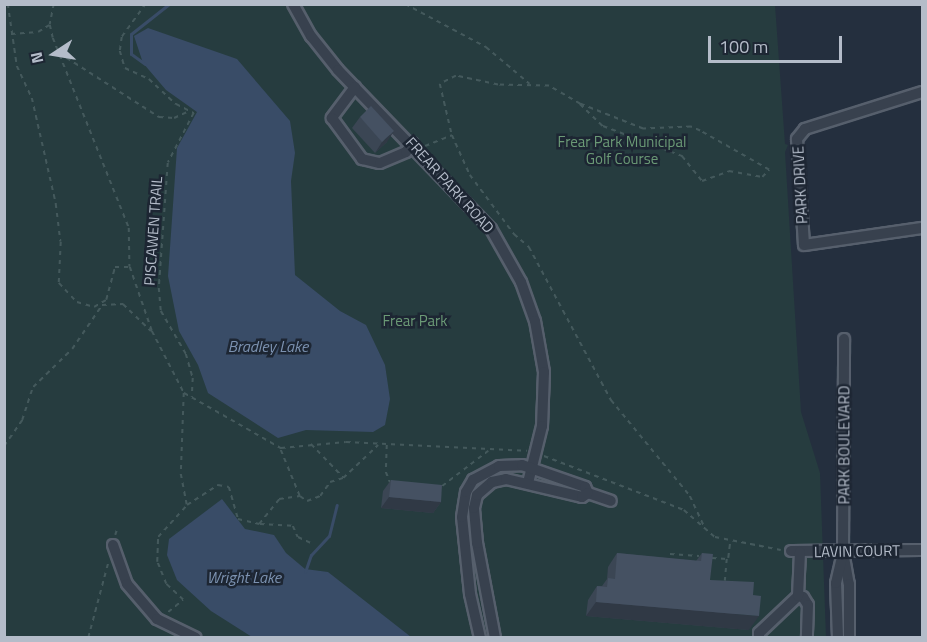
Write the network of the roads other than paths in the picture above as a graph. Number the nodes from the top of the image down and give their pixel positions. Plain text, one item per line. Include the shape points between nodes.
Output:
1 (293, 4) edge
2 (355, 87) junction
3 (922, 92) edge
4 (417, 145) junction
5 (922, 228) edge
6 (844, 339) dead end
7 (532, 468) junction
8 (528, 483) junction
9 (588, 494) junction
10 (611, 501) dead end
11 (113, 545) road end
12 (922, 550) edge
13 (843, 552) junction
14 (798, 596) junction
15 (196, 638) edge
16 (480, 638) edge
17 (495, 638) edge
18 (759, 638) edge
19 (807, 638) edge
20 (838, 638) edge
21 (849, 638) edge

1 - 2 street, FREAR PARK ROAD via 322,51
2 - 4 street, FREAR PARK ROAD
2 - 4 street via 332,118 362,159 380,163
3 - 5 street, PARK DRIVE via 805,129 797,139 804,245
4 - 7 street, FREAR PARK ROAD via 491,229 531,306 541,345 545,394
6 - 13 street, PARK BOULEVARD
7 - 8 street, FREAR PARK ROAD
7 - 9 street via 585,487
7 - 16 street via 508,465 488,469 466,492 462,517 470,594
8 - 9 street via 582,497
8 - 17 street via 500,480 483,488 476,499 477,543
9 - 10 street
11 - 15 street via 128,584 157,619
12 - 13 street, LAVIN COURT
13 - 14 street, LAVIN COURT via 795,551
13 - 20 street, PARK BOULEVARD via 836,583
13 - 21 street, PARK BOULEVARD via 849,584
14 - 18 street via 759,633
14 - 19 street via 808,605

